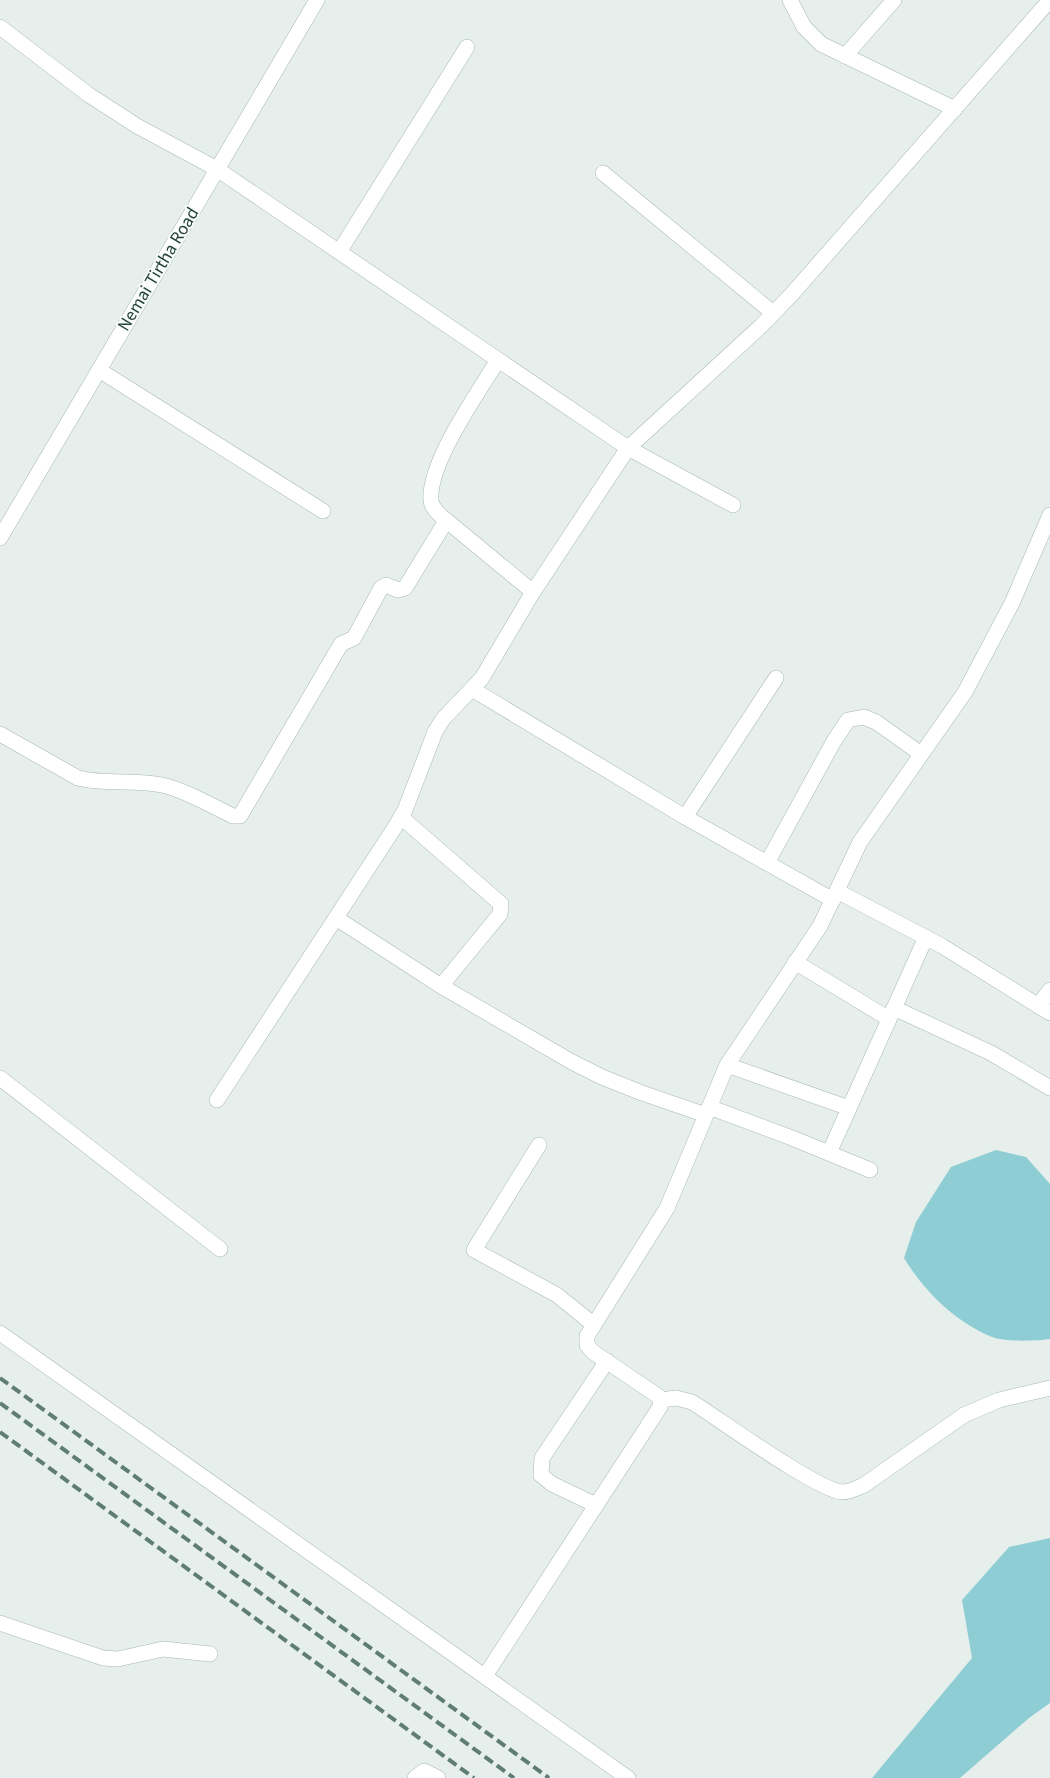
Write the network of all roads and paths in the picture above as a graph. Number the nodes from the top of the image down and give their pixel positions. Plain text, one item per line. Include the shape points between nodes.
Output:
1 (317, 0) edge
2 (790, 0) edge
3 (894, 0) edge
4 (1050, 0) edge
5 (0, 27) edge
6 (467, 47) dead end
7 (845, 56) junction
8 (955, 108) junction
9 (217, 169) junction
10 (603, 173) dead end
11 (339, 252) junction
12 (773, 313) junction
13 (498, 360) junction
14 (99, 370) junction
15 (628, 448) junction
16 (733, 505) dead end
17 (323, 511) dead end
18 (1049, 520) edge
19 (446, 521) junction
20 (0, 538) edge
21 (534, 592) junction
22 (776, 678) dead end
23 (472, 689) junction
24 (0, 734) edge
25 (921, 754) junction
26 (401, 817) junction
27 (685, 817) junction
28 (767, 863) junction
29 (835, 895) junction
30 (336, 918) junction
31 (926, 937) junction
32 (795, 962) junction
33 (441, 986) junction
34 (1050, 990) edge
35 (1044, 1010) edge
36 (891, 1014) junction
37 (727, 1065) junction
38 (0, 1078) edge
39 (1050, 1088) edge
40 (217, 1100) dead end
41 (849, 1108) junction
42 (707, 1111) junction
43 (539, 1145) dead end
44 (829, 1153) junction
45 (870, 1170) dead end
46 (220, 1249) dead end
47 (594, 1325) junction
48 (0, 1332) edge
49 (608, 1362) junction
50 (1050, 1388) edge
51 (661, 1400) junction
52 (596, 1505) junction
53 (0, 1623) edge
54 (210, 1654) dead end
55 (486, 1676) junction
56 (415, 1778) edge
57 (438, 1778) edge
58 (628, 1778) edge

1 - 9 street, Nemai Tirtha Road
2 - 7 street via 804,27 820,44
3 - 7 street
4 - 8 street
5 - 9 street via 89,95 137,126
6 - 11 street
7 - 8 street
8 - 12 street
9 - 11 street
9 - 14 street, Nemai Tirtha Road
10 - 12 street
11 - 13 street
12 - 15 street
13 - 15 street
13 - 19 street via 439,460 431,503
14 - 17 street
14 - 20 street, Nemai Tirtha Road
15 - 16 street
15 - 21 street
18 - 25 street via 1012,603 965,692
19 - 21 street
19 - 24 street via 405,588 398,590 386,585 381,588 354,638 341,644 240,816 233,816 180,790 162,785 78,778
21 - 23 street via 482,678
22 - 27 street
23 - 26 street via 435,732
23 - 27 street
25 - 28 street via 876,722 864,717 848,720
25 - 29 street via 860,842
26 - 30 street
26 - 33 street via 501,904 500,914
27 - 28 street
28 - 29 street
29 - 31 street
29 - 32 street via 820,926
30 - 33 street
30 - 40 street
31 - 35 street
31 - 36 street
32 - 36 street
32 - 37 street
33 - 42 street via 602,1077
34 - 35 street
36 - 39 street via 992,1053
36 - 41 street
37 - 41 street
37 - 42 street
38 - 46 street
41 - 44 street
42 - 44 street
42 - 47 street via 668,1208
43 - 47 street via 474,1250 557,1295
44 - 45 street
47 - 49 street via 587,1336 587,1345
48 - 55 street
49 - 51 street
49 - 52 street via 542,1458 541,1474 546,1479
50 - 51 street via 999,1400 964,1415 864,1485 842,1492 818,1483 692,1402 676,1398
51 - 52 street via 654,1418
52 - 55 street
53 - 54 street via 104,1658 118,1659 163,1649
55 - 58 street
56 - 57 street via 424,1771

